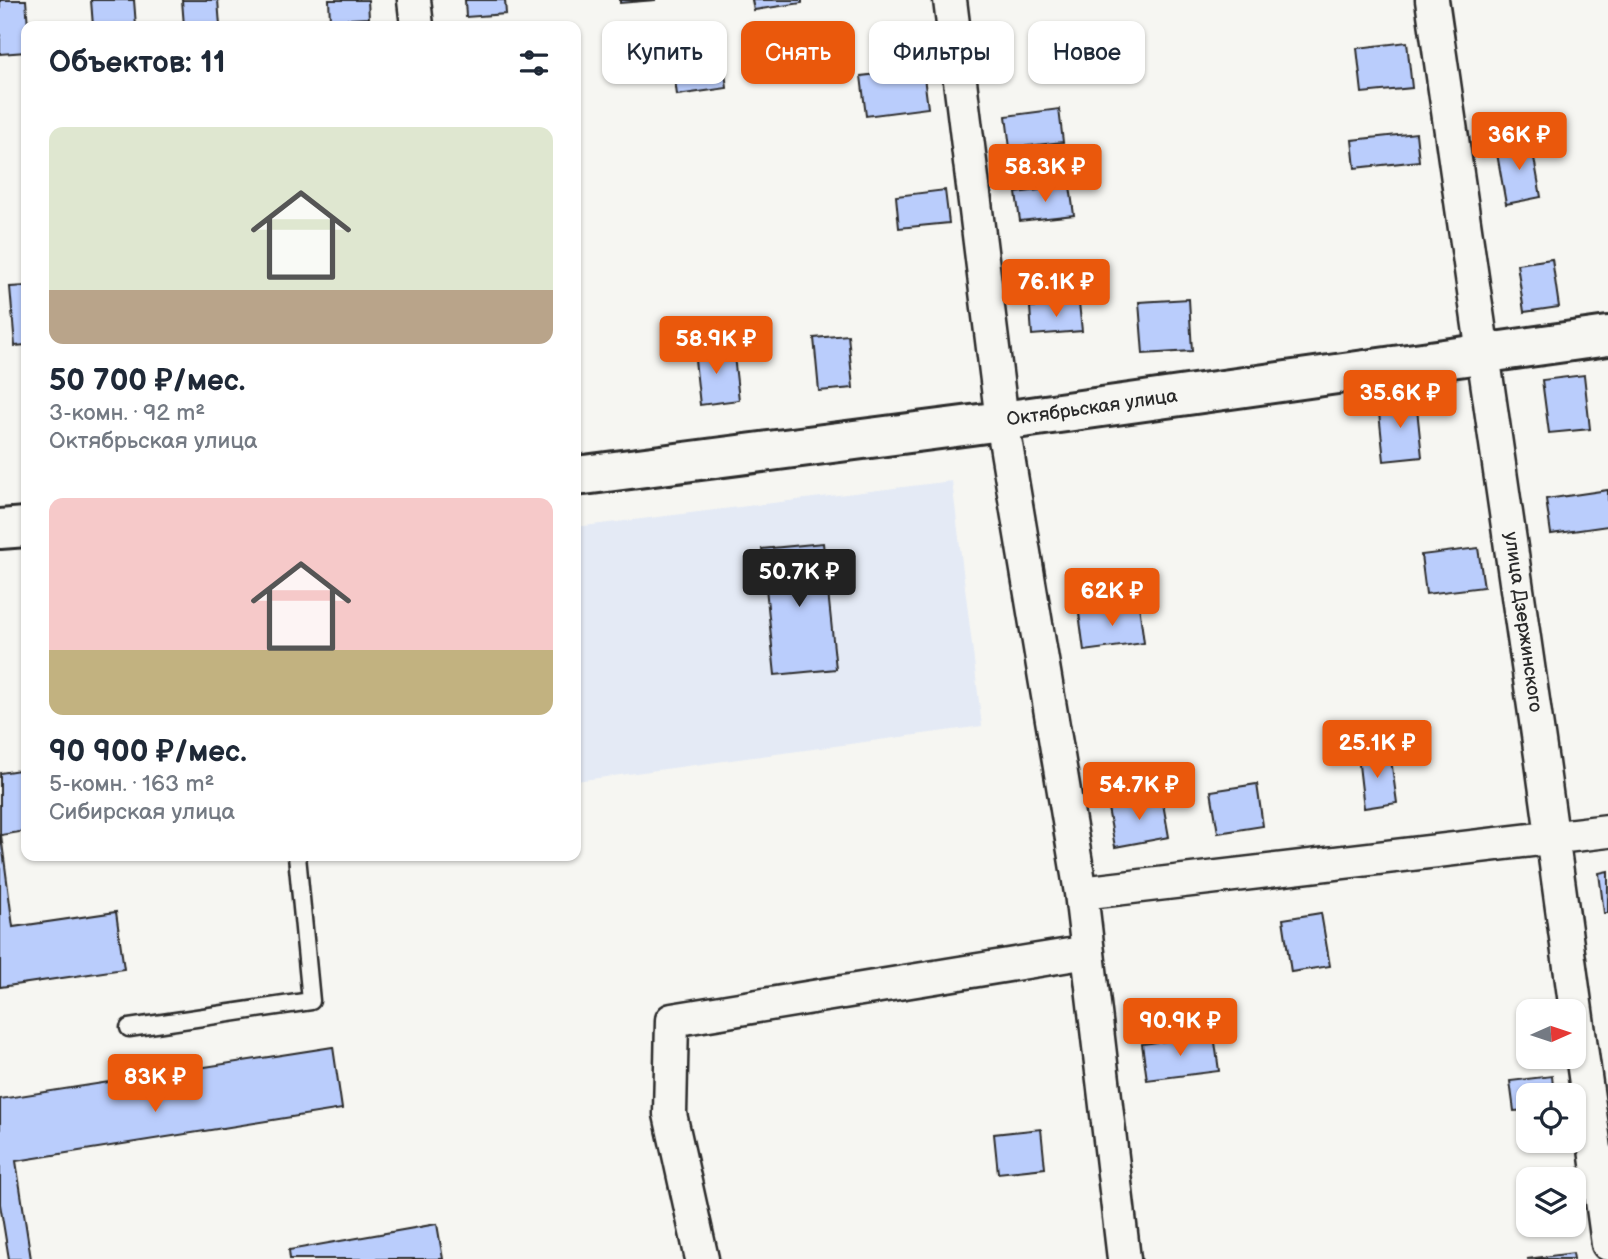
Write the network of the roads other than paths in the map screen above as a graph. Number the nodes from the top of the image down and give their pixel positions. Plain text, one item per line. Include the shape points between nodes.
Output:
1 (414, 0) edge
2 (950, 0) edge
3 (1432, 0) edge
4 (416, 21) edge
5 (1608, 336) edge
6 (1485, 352) junction
7 (1002, 421) junction
8 (581, 475) edge
9 (21, 527) edge
10 (0, 529) edge
11 (1608, 831) edge
12 (1553, 838) junction
13 (297, 861) edge
14 (1082, 893) junction
15 (1088, 952) junction
16 (129, 1028) dead end
17 (1608, 1244) edge
18 (702, 1259) edge
19 (1124, 1259) edge

1 - 4 street
2 - 7 street
3 - 6 street, улица Дзержинского
5 - 6 street, Октябрьская улица
6 - 7 street, Октябрьская улица
6 - 12 street, улица Дзержинского
7 - 8 street, Октябрьская улица
7 - 14 street
9 - 10 street
11 - 12 street
12 - 14 street
12 - 17 street, улица Дзержинского
13 - 16 lane via 311,1002
14 - 15 street
15 - 18 street via 672,1020 670,1114
15 - 19 street

